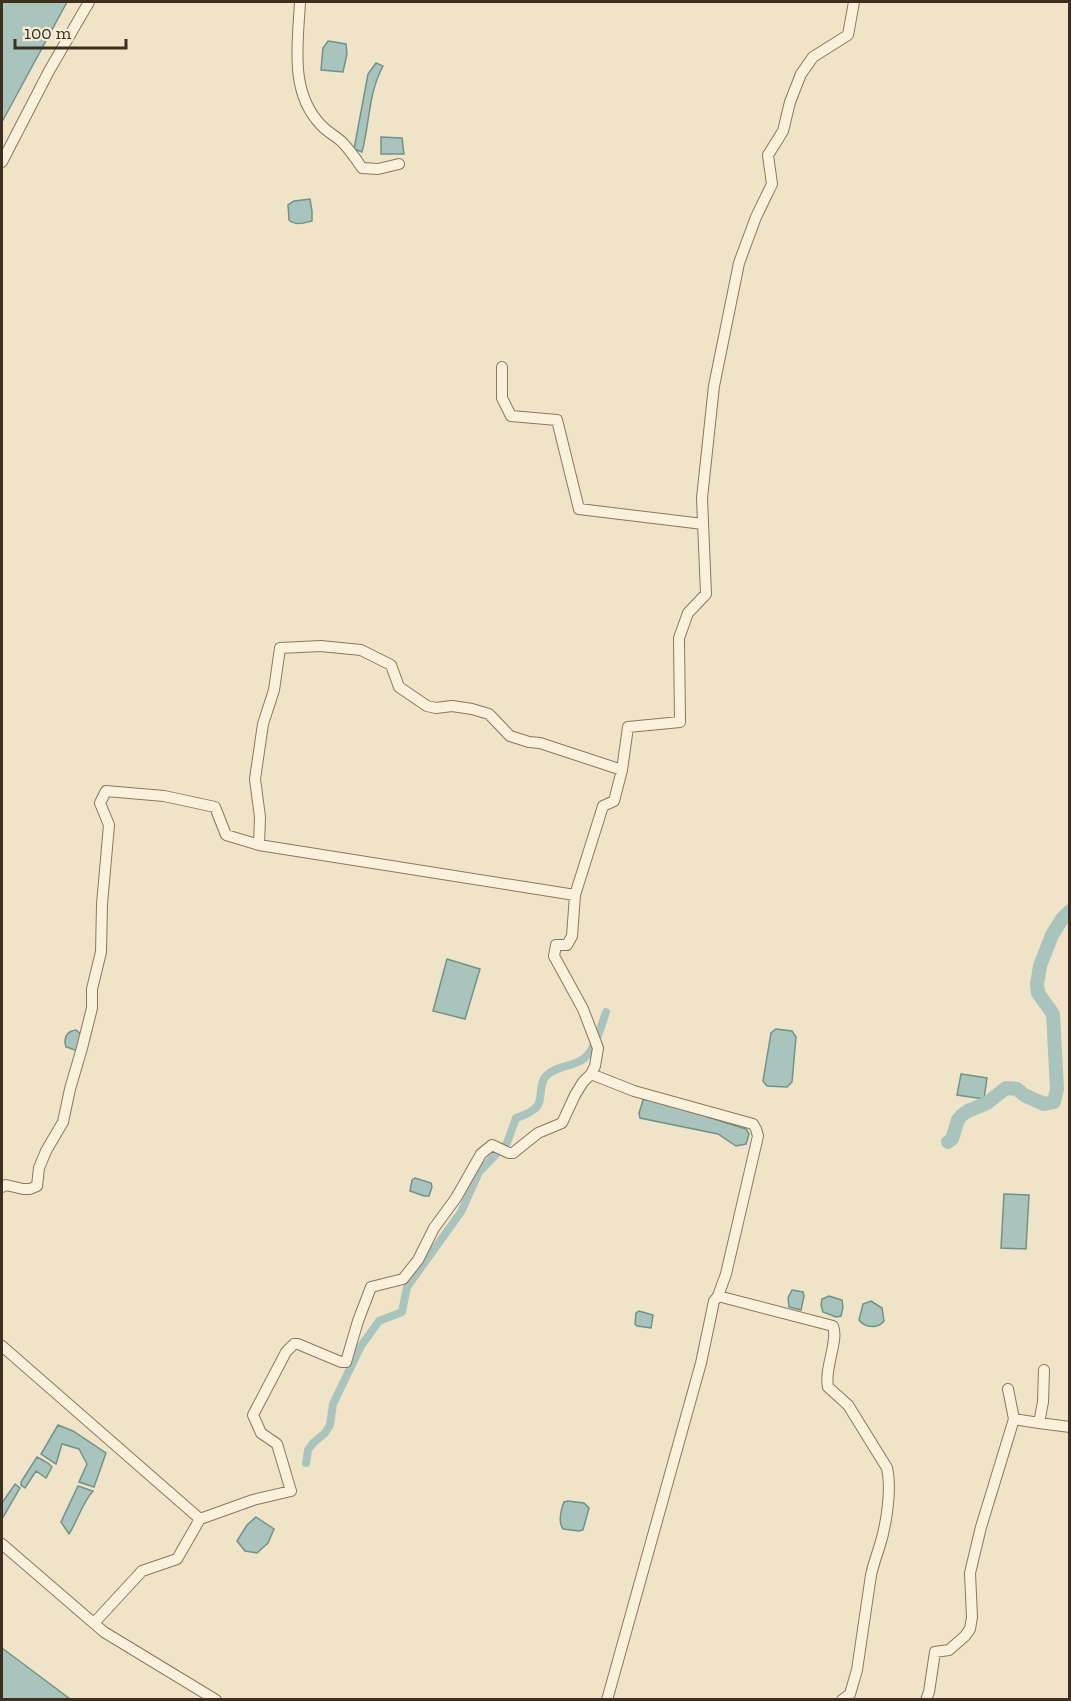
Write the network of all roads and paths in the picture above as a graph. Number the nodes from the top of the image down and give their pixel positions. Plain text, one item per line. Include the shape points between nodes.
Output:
1 (89, 2) edge
2 (300, 2) edge
3 (854, 2) edge
4 (2, 162) edge
5 (399, 164) dead end
6 (502, 367) dead end
7 (703, 525) junction
8 (622, 770) junction
9 (259, 845) junction
10 (575, 895) junction
11 (591, 1074) junction
12 (2, 1188) edge
13 (718, 1296) junction
14 (2, 1346) edge
15 (1044, 1370) dead end
16 (1008, 1389) dead end
17 (1014, 1419) junction
18 (1040, 1423) junction
19 (1070, 1427) edge
20 (200, 1519) junction
21 (2, 1544) edge
22 (94, 1623) junction
23 (216, 1700) edge
24 (607, 1700) edge
25 (842, 1700) edge
26 (926, 1700) edge

1 - 4 street
2 - 5 street via 296,66 310,110 362,168
3 - 7 street via 848,35 813,57 790,102 783,131 768,155 772,184 739,263 714,386 702,498
6 - 7 street via 502,398 511,416 557,420 579,509
7 - 8 street via 706,594 688,613 679,638 680,722 628,727
8 - 9 street via 510,736 489,714 452,706 427,706 399,687 391,666 361,650 321,646 279,648 255,779
8 - 10 street via 614,801 603,806
9 - 10 street
9 - 12 street via 226,835 215,807 164,796 106,791 100,803 109,825 101,951 92,1008 63,1122 46,1151 36,1186
10 - 11 street via 573,936 567,945 556,945 554,956 583,1009 598,1048
11 - 13 street via 634,1091 753,1124 756,1129 758,1136
11 - 20 street via 574,1095 562,1123 538,1133 516,1151 490,1146 481,1154 403,1279 371,1287 346,1362 298,1344 286,1352 253,1415 261,1433 278,1444 291,1491
13 - 24 street
13 - 25 street via 833,1326 828,1388 848,1405 887,1468 886,1513 871,1575 857,1670 850,1694
14 - 20 street
15 - 18 street
16 - 17 street
17 - 18 street
17 - 26 street via 970,1573 970,1629 949,1650 935,1652
18 - 19 street
20 - 22 street via 177,1559 142,1571
21 - 22 street
22 - 23 street

